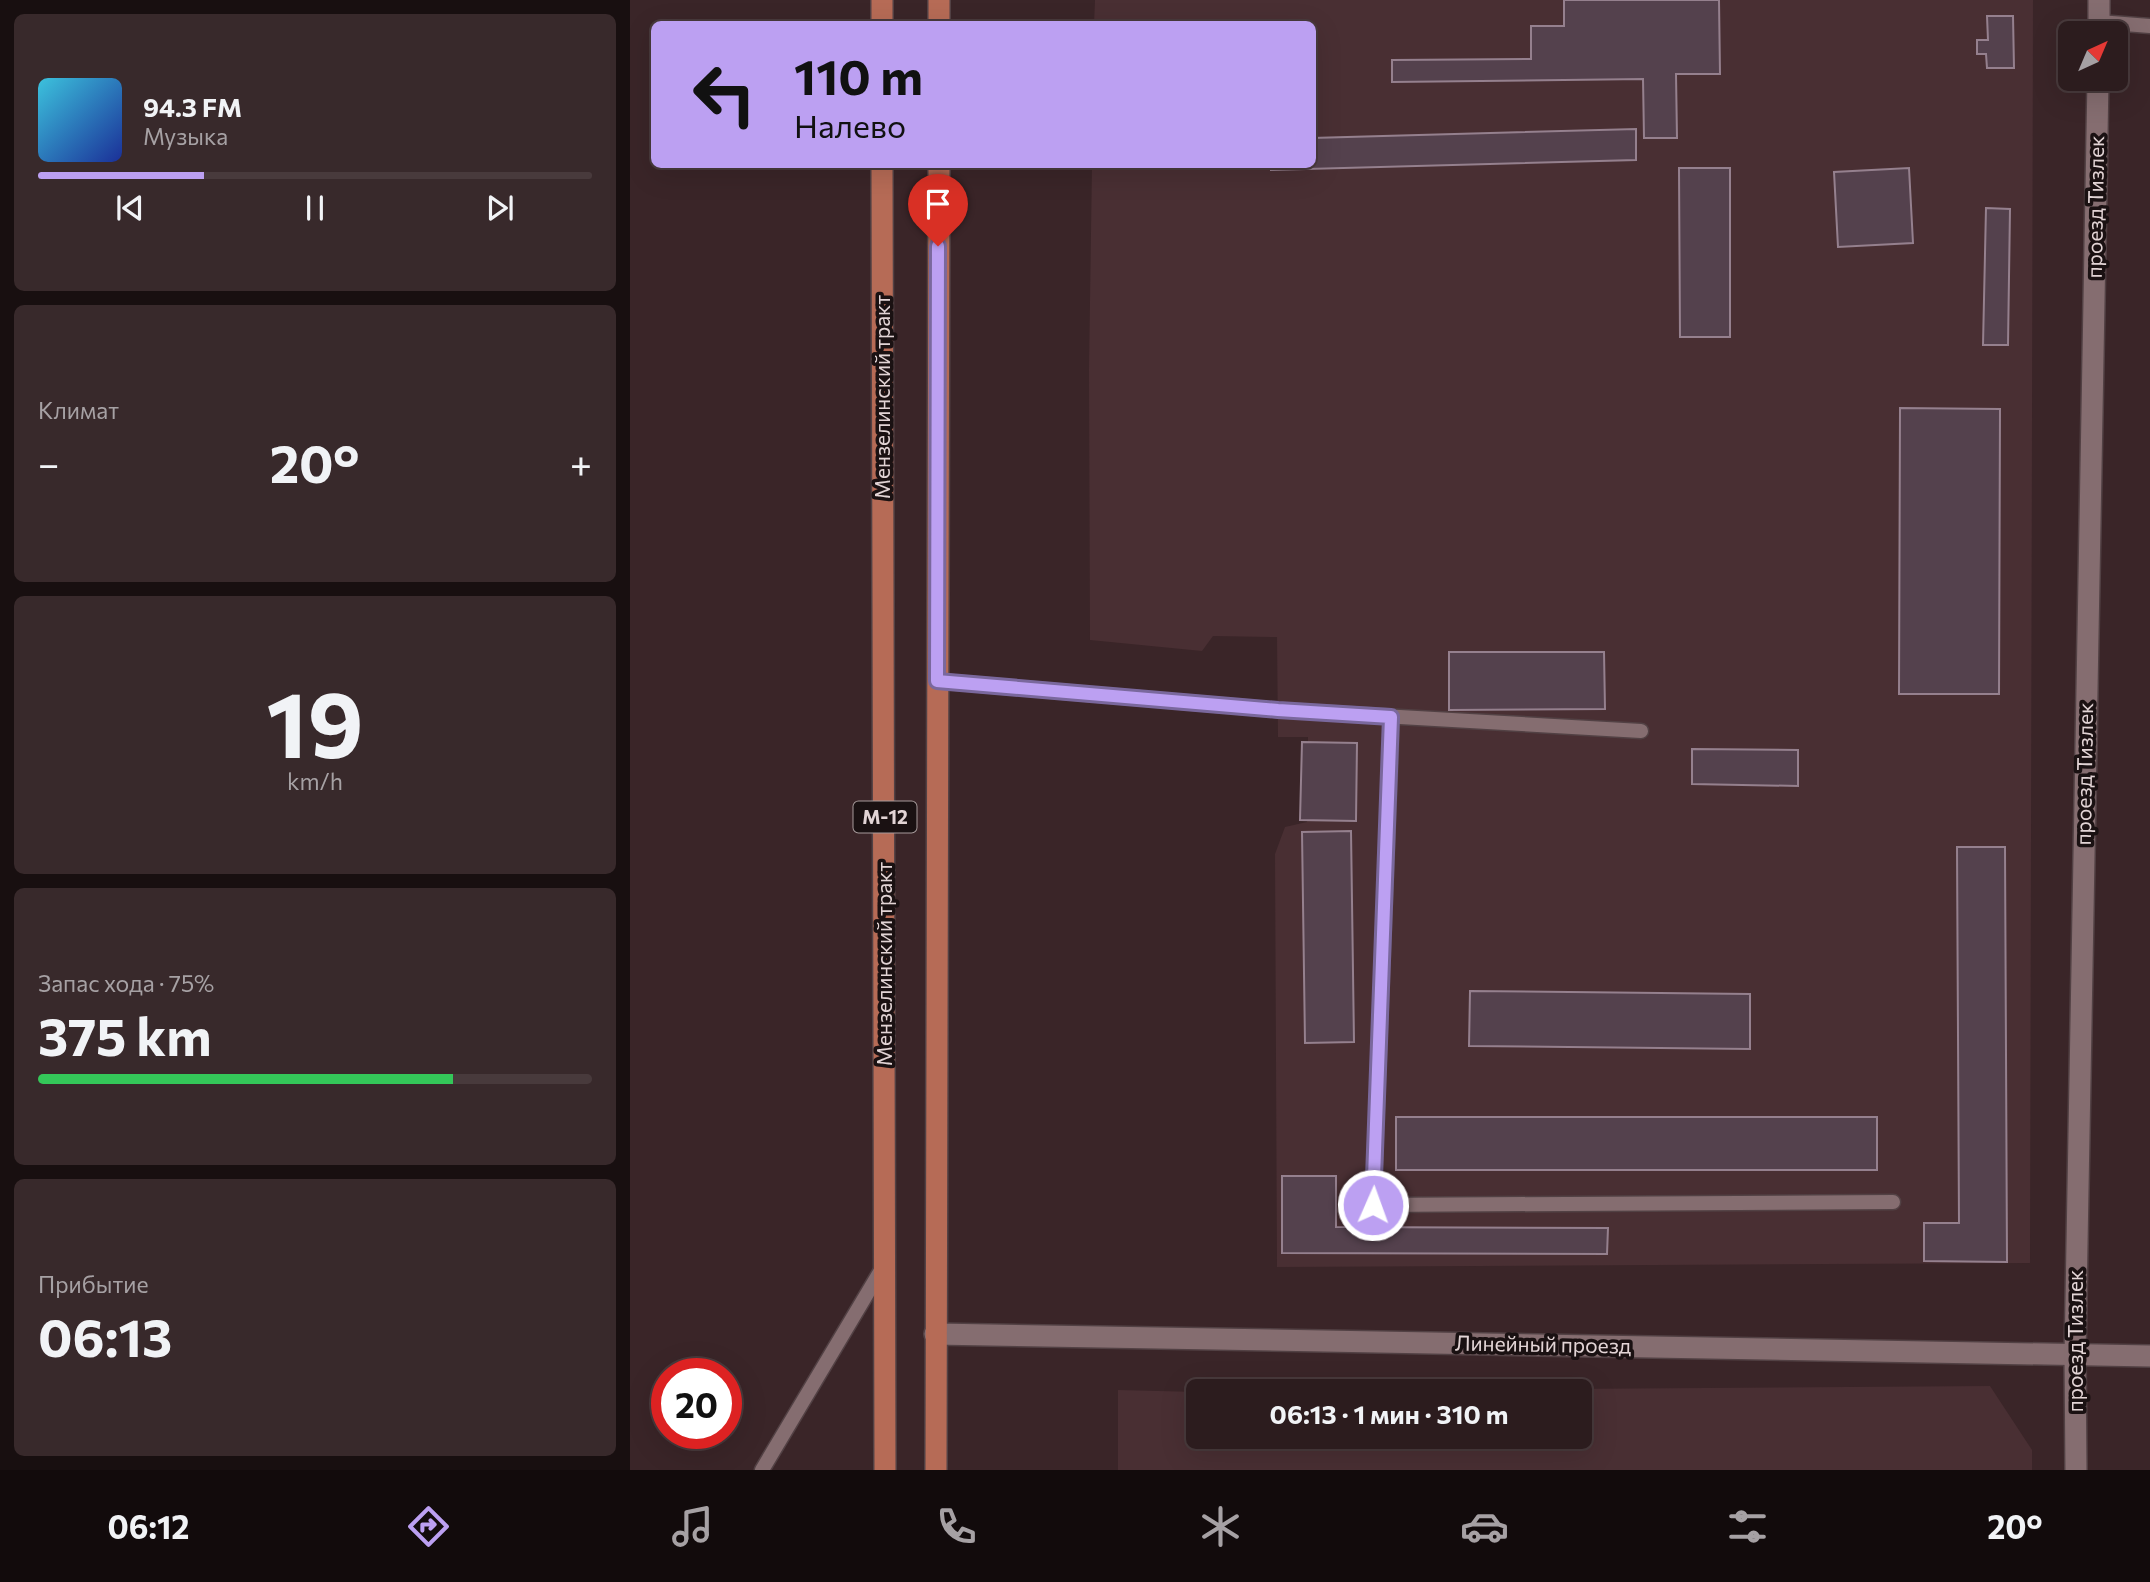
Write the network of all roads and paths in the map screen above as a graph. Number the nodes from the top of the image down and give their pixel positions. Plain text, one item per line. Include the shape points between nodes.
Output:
1 (882, 0) edge
2 (939, 0) edge
3 (2099, 0) edge
4 (882, 21) edge
5 (939, 21) edge
6 (2099, 21) edge
7 (2150, 26) edge
8 (2128, 27) edge
9 (2098, 91) edge
10 (882, 168) edge
11 (939, 168) edge
12 (937, 681) junction
13 (1391, 717) junction
14 (1641, 731) dead end
15 (1893, 1202) dead end
16 (886, 1262) junction
17 (935, 1334) junction
18 (2075, 1356) junction
19 (2150, 1356) edge
20 (762, 1470) edge
21 (885, 1470) edge
22 (936, 1470) edge
23 (2076, 1470) edge

1 - 4 main road
2 - 5 main road
3 - 6 street
7 - 8 lane
9 - 18 street, проезд Тизлек
10 - 16 main road, Мензелинский тракт / М-12
11 - 12 main road, М-12
12 - 13 lane
12 - 17 main road, М-12
13 - 14 lane
13 - 15 lane via 1373,1205
16 - 20 lane
16 - 21 main road, Мензелинский тракт / М-12
17 - 18 street, Линейный проезд
17 - 22 main road, М-12
18 - 19 street, Линейный проезд
18 - 23 street, проезд Тизлек

